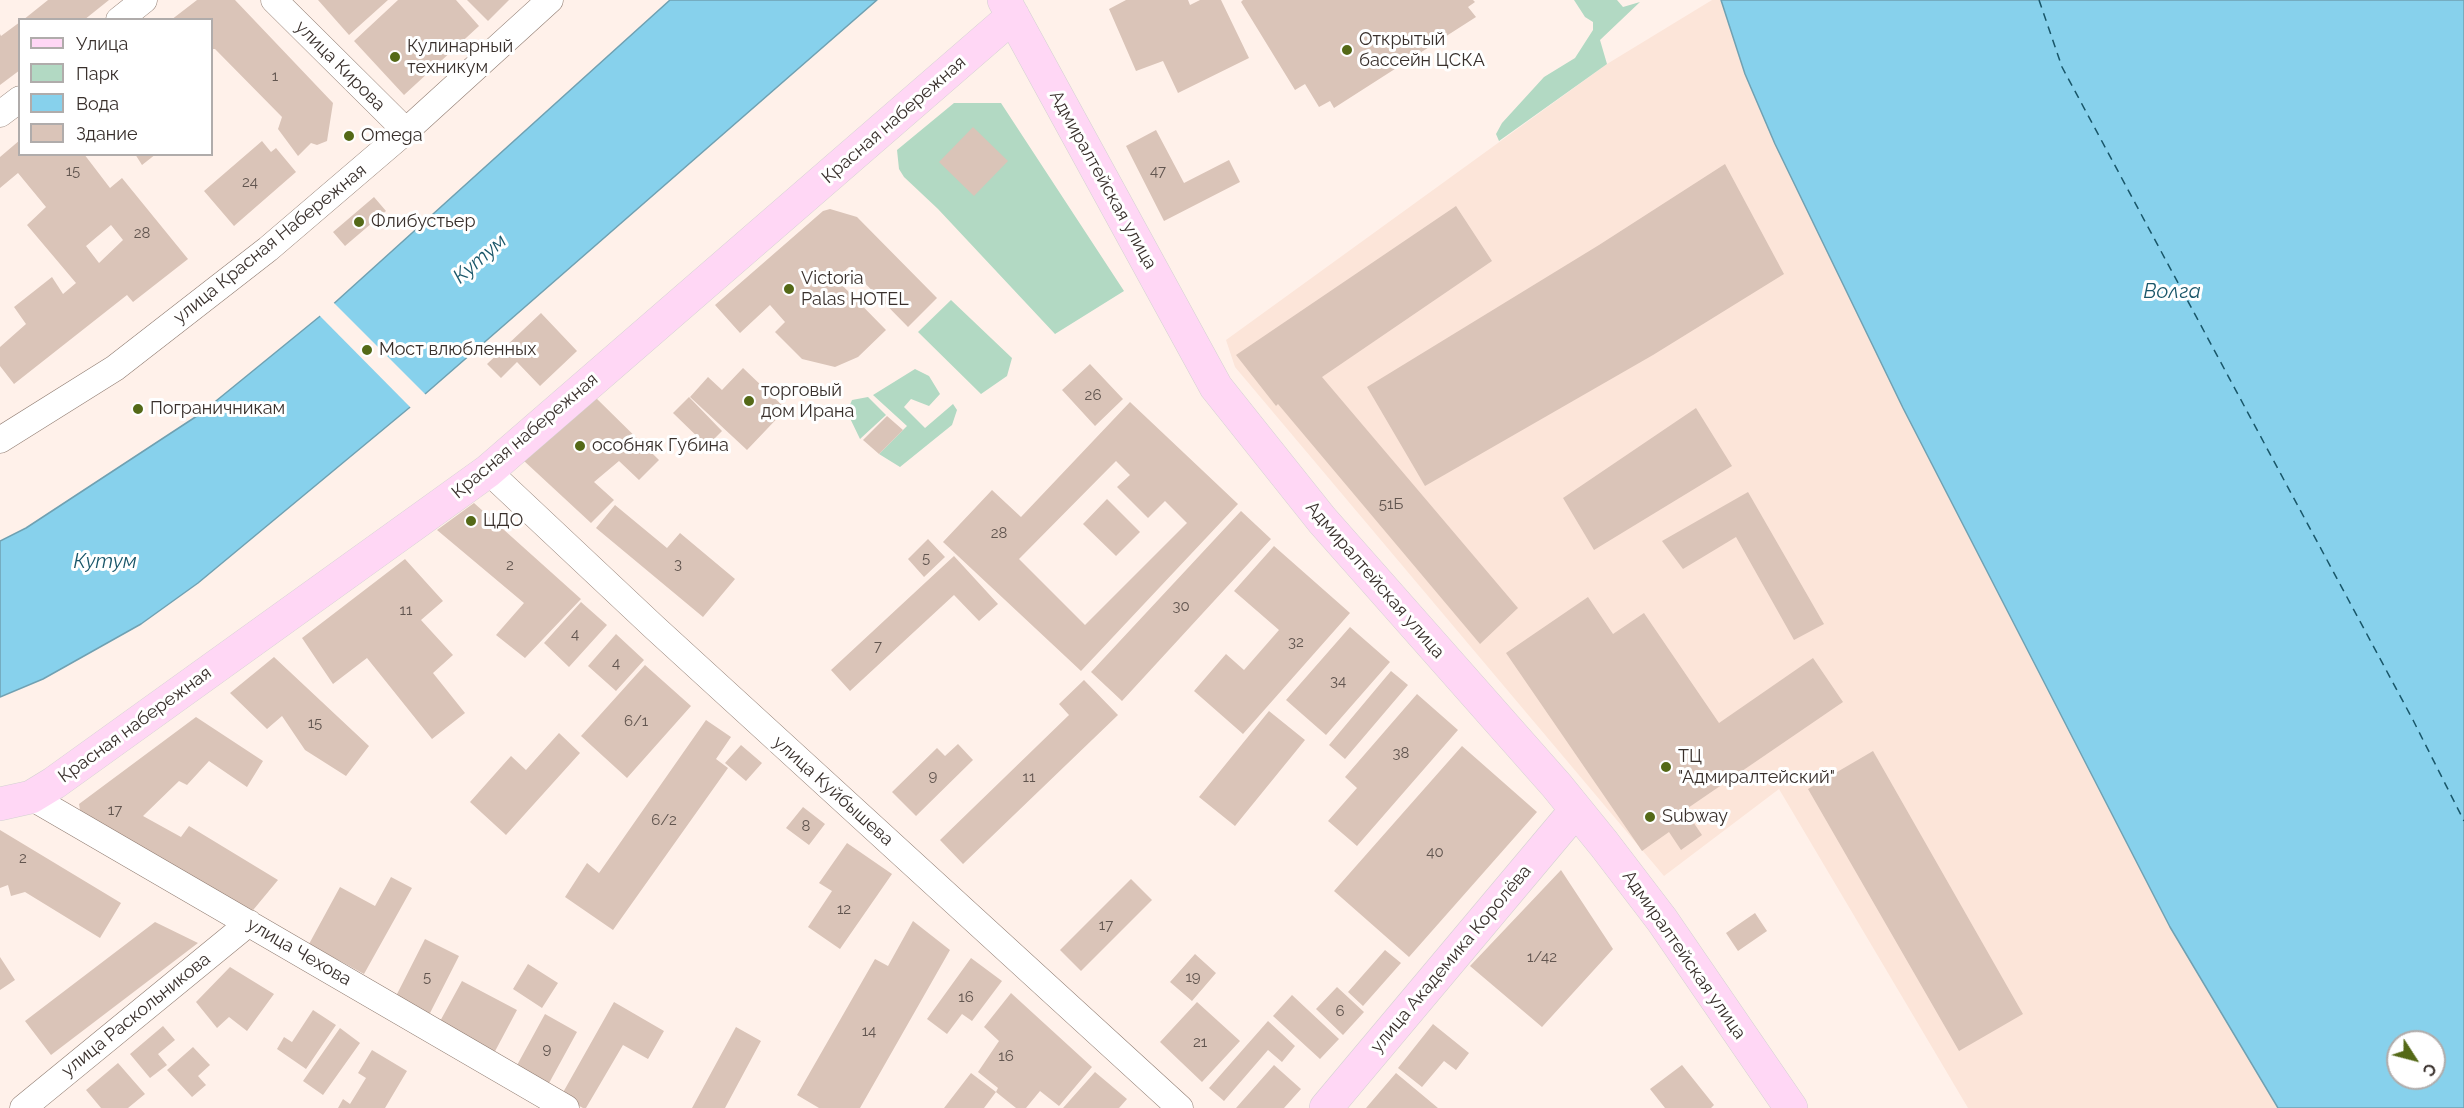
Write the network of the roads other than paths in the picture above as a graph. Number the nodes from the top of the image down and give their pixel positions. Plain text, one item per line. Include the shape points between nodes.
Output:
1 (144, 0) edge
2 (274, 0) edge
3 (550, 0) edge
4 (1009, 8) edge
5 (122, 18) edge
6 (18, 100) edge
7 (0, 114) edge
8 (406, 131) junction
9 (0, 440) edge
10 (488, 471) junction
11 (15, 801) edge
12 (1576, 810) junction
13 (249, 923) junction
14 (23, 1108) edge
15 (566, 1108) edge
16 (1180, 1108) edge
17 (1326, 1108) edge
18 (1791, 1108) edge

1 - 5 street
2 - 8 street, улица Кирова
3 - 8 street, улица Красная Набережная
4 - 10 main road, Красная набережная
4 - 12 main road, Адмиралтейская улица via 1216,387 1322,520
6 - 7 street
8 - 9 street, улица Красная Набережная via 268,249 115,368
10 - 11 main road, Красная набережная
10 - 16 street, улица Куйбышева
11 - 13 street, улица Чехова
12 - 17 main road, улица Академика Королёва
12 - 18 main road, Адмиралтейская улица via 1662,920
13 - 14 street, улица Раскольникова
13 - 15 street, улица Чехова

